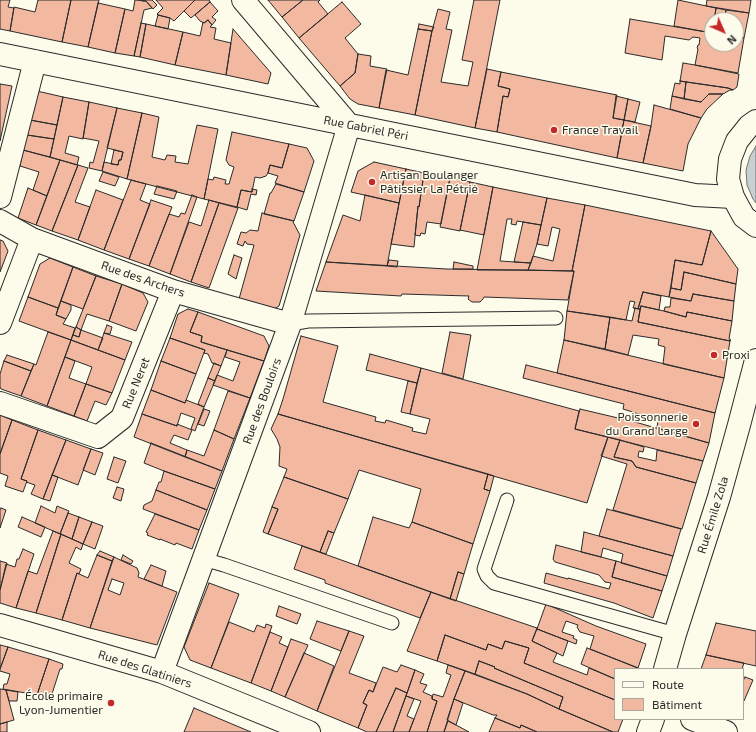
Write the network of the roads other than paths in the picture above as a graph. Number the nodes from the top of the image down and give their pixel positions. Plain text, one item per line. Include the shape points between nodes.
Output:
1 (243, 0) edge
2 (0, 54) edge
3 (35, 61) junction
4 (756, 121) edge
5 (349, 125) junction
6 (0, 198) edge
7 (732, 198) junction
8 (0, 221) edge
9 (756, 226) edge
10 (32, 239) junction
11 (173, 291) junction
12 (556, 318) dead end
13 (0, 323) edge
14 (290, 324) junction
15 (756, 361) edge
16 (0, 403) edge
17 (507, 500) dead end
18 (203, 559) junction
19 (392, 623) dead end
20 (0, 626) edge
21 (675, 634) junction
22 (665, 668) edge
23 (162, 672) junction
24 (653, 720) edge
25 (695, 720) edge
26 (309, 732) edge
27 (648, 732) edge
28 (726, 732) edge

1 - 5 street
2 - 3 street, Rue Gabriel Péri
3 - 5 street, Rue Gabriel Péri
3 - 6 street
4 - 7 street via 736,141 730,160 728,179
5 - 7 street, Rue Gabriel Péri via 695,195
5 - 14 street, Rue des Bouloirs
7 - 9 street via 744,217
8 - 10 street, Rue des Archers
10 - 11 street, Rue des Archers
10 - 13 street
11 - 14 street, Rue des Archers
11 - 16 street, Rue Neret via 122,418 98,436
12 - 14 lane via 308,321
14 - 18 street, Rue des Bouloirs
15 - 21 street, Rue Émile Zola via 719,497
17 - 21 lane via 484,569 494,583
18 - 19 lane
18 - 23 street, Rue des Bouloirs
20 - 23 street, Rue des Glatiniers
21 - 22 street, Rue Émile Zola
23 - 26 street, Rue des Glatiniers
24 - 27 street
25 - 28 street

